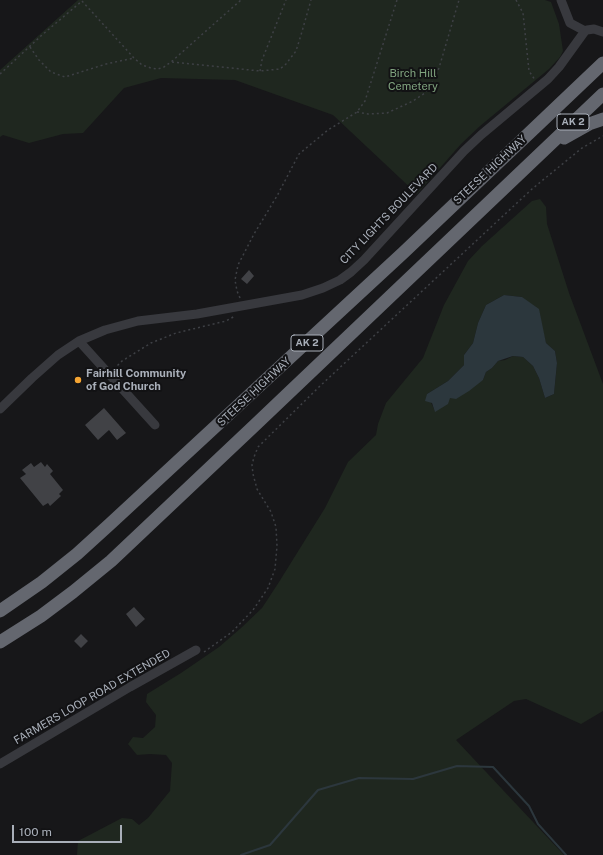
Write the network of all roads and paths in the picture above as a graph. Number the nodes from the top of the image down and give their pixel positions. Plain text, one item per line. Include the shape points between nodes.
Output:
1 (83, 0) edge
2 (241, 0) edge
3 (286, 0) edge
4 (311, 0) edge
5 (397, 0) edge
6 (459, 0) edge
7 (516, 0) edge
8 (561, 0) edge
9 (585, 31) junction
10 (603, 32) edge
11 (30, 48) junction
12 (134, 58) junction
13 (171, 62) junction
14 (603, 63) edge
15 (260, 72) junction
16 (0, 74) edge
17 (540, 86) junction
18 (603, 94) edge
19 (357, 112) junction
20 (603, 119) edge
21 (603, 136) edge
22 (544, 150) junction
23 (243, 306) junction
24 (79, 341) junction
25 (109, 375) junction
26 (0, 409) edge
27 (155, 425) dead end
28 (0, 611) edge
29 (0, 642) edge
30 (198, 653) joint
31 (0, 764) edge

1 - 11 path
1 - 12 path
2 - 13 path
3 - 15 path via 262,60
4 - 15 path via 296,51 290,60 280,69
5 - 19 path via 365,101
6 - 19 path via 440,68 425,93 387,113
7 - 17 path via 523,12 529,71
8 - 9 street via 570,23
9 - 10 street via 594,29
9 - 17 street, CITY LIGHTS BOULEVARD via 559,67
11 - 12 path via 52,72 65,77
11 - 16 path
12 - 13 path via 142,64 158,69
13 - 15 path
14 - 28 highway, STEESE HIGHWAY / AK 2 via 403,253 77,554
17 - 23 street, CITY LIGHTS BOULEVARD via 464,151 351,272 340,280 302,295
18 - 22 highway, STEESE HIGHWAY / AK 2
19 - 23 path via 328,130 299,154 238,265 235,280
20 - 22 highway via 589,124
21 - 30 path via 582,148 532,189 258,447 252,464 253,474 257,489 271,512 276,528 275,569 268,588 253,610 215,646
22 - 29 highway, STEESE HIGHWAY / AK 2 via 110,561 42,616
23 - 24 street, CITY LIGHTS BOULEVARD via 138,321 105,330
23 - 25 path via 238,314 226,321 176,333 151,343 122,361
24 - 25 street
24 - 26 street, CITY LIGHTS BOULEVARD via 32,378
25 - 27 street
30 - 31 street, FARMERS LOOP ROAD EXTENDED via 130,687

